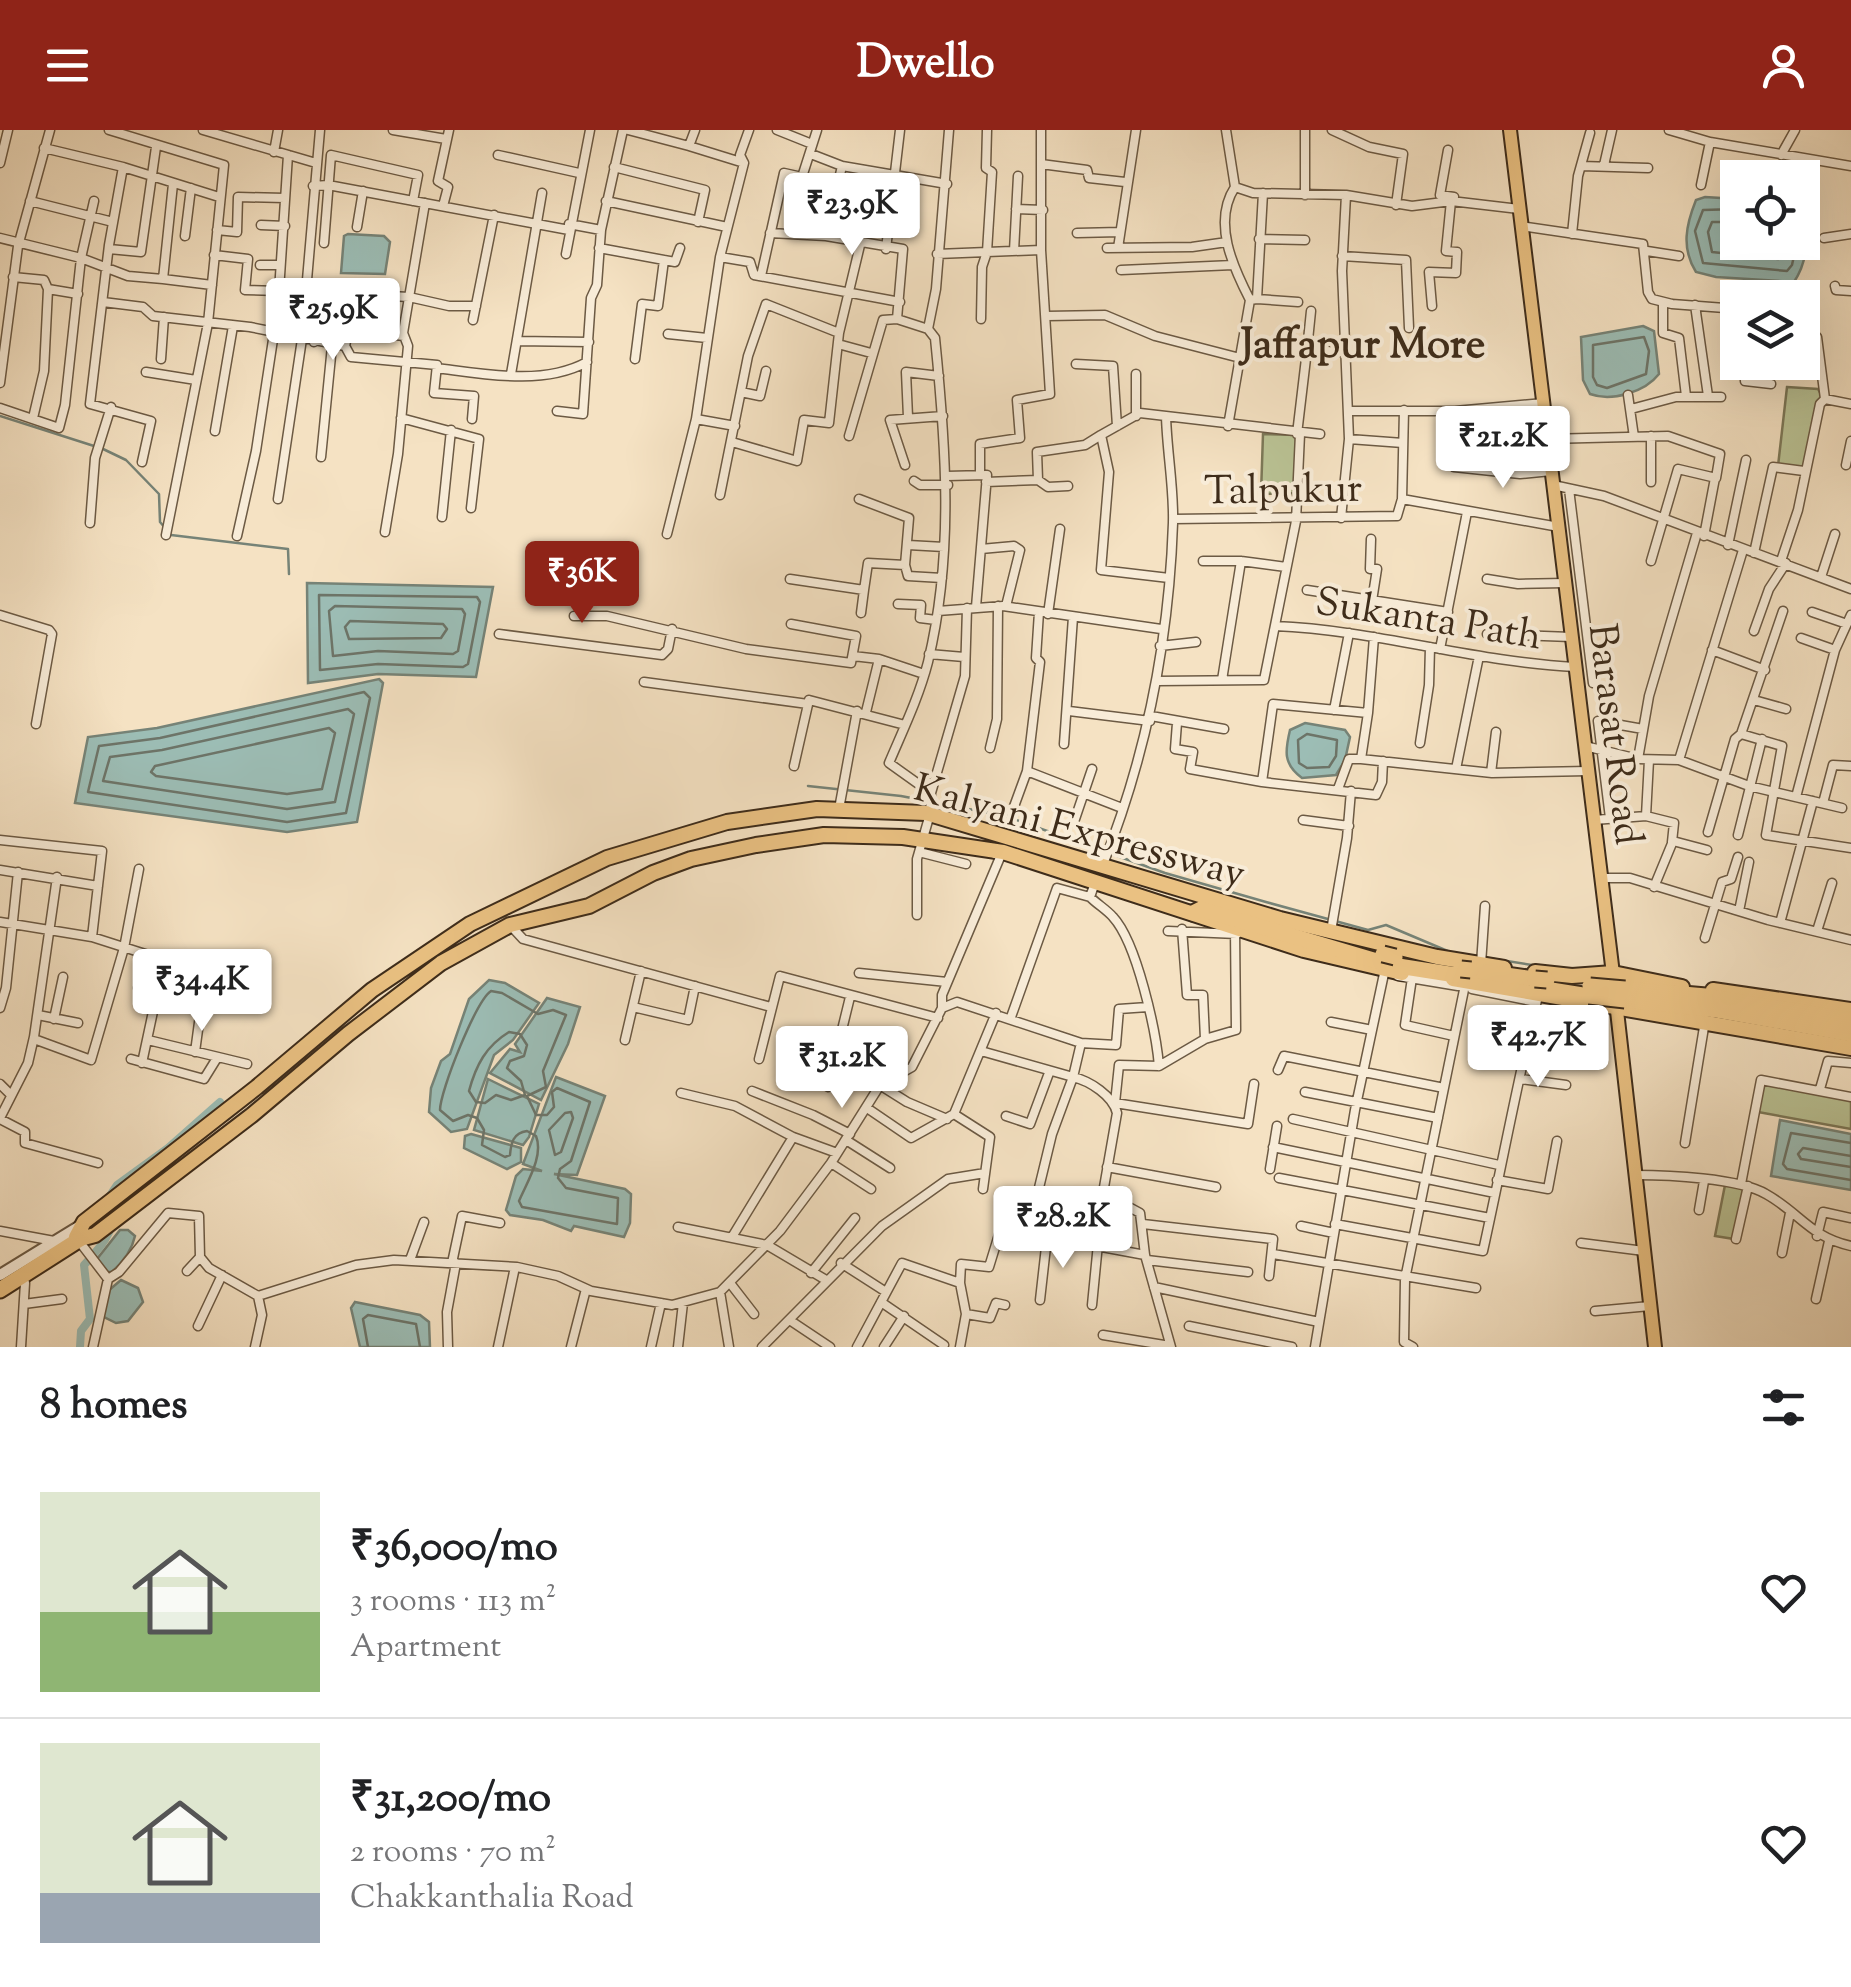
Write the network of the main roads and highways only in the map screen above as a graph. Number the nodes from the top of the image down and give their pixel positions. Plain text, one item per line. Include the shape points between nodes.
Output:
1 (1510, 130) edge
2 (1203, 896) junction
3 (1193, 913) junction
4 (1387, 961) junction
5 (1613, 973) junction
6 (1539, 986) junction
7 (1622, 999) junction
8 (1851, 1010) edge
9 (1851, 1020) edge
10 (1851, 1034) edge
11 (1851, 1048) edge
12 (122, 1202) junction
13 (86, 1242) junction
14 (0, 1287) edge
15 (1655, 1347) edge

1 - 5 main road, Barasat Road
2 - 4 highway, Kalyani Expressway via 1332,928
2 - 4 highway via 1205,905
2 - 12 highway, Kalyani Expressway via 930,814 839,809 727,822 607,858 470,924 372,990
3 - 4 highway via 1236,931
3 - 4 highway via 1201,909
3 - 12 highway via 1092,890 1002,854 921,845 824,835 691,859 588,906 510,925 441,963 252,1115
4 - 6 highway via 1471,969
5 - 6 highway
5 - 7 main road, Barasat Road
5 - 8 highway
6 - 7 highway
6 - 7 highway, bridge
7 - 9 highway via 1706,996
7 - 10 highway
7 - 11 highway
7 - 15 main road, Barasat Road
12 - 13 highway, Kalyani Expressway
12 - 13 highway, Kalyani Expressway via 105,1206
13 - 14 highway, Kalyani Expressway

